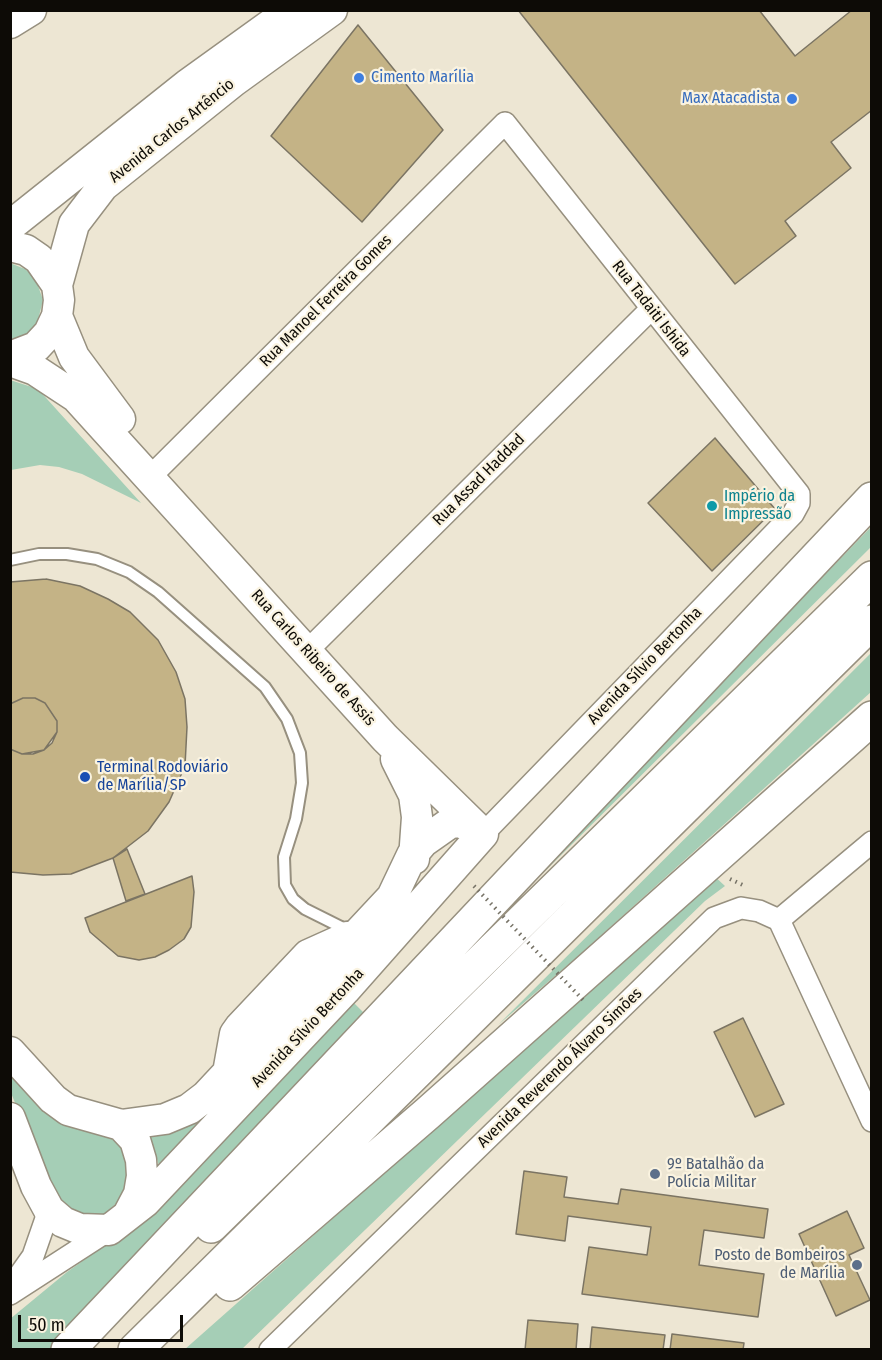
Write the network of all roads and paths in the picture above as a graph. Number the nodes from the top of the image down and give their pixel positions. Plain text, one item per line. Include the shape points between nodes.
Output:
1 (31, 10) edge
2 (291, 10) edge
3 (332, 10) edge
4 (10, 23) edge
5 (505, 123) joint
6 (10, 226) edge
7 (10, 246) edge
8 (57, 285) junction
9 (651, 309) junction
10 (57, 316) junction
11 (10, 357) edge
12 (10, 361) edge
13 (148, 479) junction
14 (799, 494) joint
15 (872, 499) edge
16 (10, 560) edge
17 (872, 578) edge
18 (872, 622) edge
19 (308, 650) junction
20 (872, 718) edge
21 (385, 738) junction
22 (483, 834) junction
23 (872, 842) edge
24 (412, 855) junction
25 (446, 876) junction
26 (474, 886) dead end
27 (779, 920) junction
28 (366, 926) junction
29 (585, 1002) dead end
30 (10, 1052) edge
31 (10, 1118) edge
32 (872, 1121) edge
33 (121, 1125) junction
34 (49, 1210) junction
35 (118, 1223) junction
36 (10, 1287) edge
37 (10, 1294) edge
38 (68, 1350) edge
39 (84, 1350) edge
40 (135, 1350) edge
41 (153, 1350) edge
42 (270, 1350) edge

1 - 4 street
2 - 6 street, Avenida Carlos Artêncio via 188,85
3 - 8 street, Avenida Carlos Artêncio via 234,81 103,186 74,224
5 - 9 street, Rua Tadaiti Ishida
5 - 13 street, Rua Manoel Ferreira Gomes
7 - 8 street via 39,259
8 - 10 street, Avenida Carlos Artêncio
9 - 14 street, Rua Tadaiti Ishida
9 - 19 street, Rua Assad Haddad
10 - 11 street via 36,347
10 - 13 street via 79,365 141,447 149,467
12 - 13 street, Rua Carlos Ribeiro de Assis via 45,375 76,397
13 - 19 street, Rua Carlos Ribeiro de Assis
14 - 22 street, Avenida Sílvio Bertonha via 793,514
15 - 38 highway
16 - 28 lane via 67,554 97,559 129,572 158,592 265,687 287,719 300,753 302,783 297,819 284,858 285,885 305,909 326,920 343,928
17 - 39 highway
18 - 40 highway
19 - 21 street, Rua Carlos Ribeiro de Assis
20 - 41 highway via 428,1113
21 - 22 street, Rua Carlos Ribeiro de Assis
21 - 24 street via 414,795 417,817
22 - 24 street, Avenida Sílvio Bertonha via 461,822 450,823 437,830
22 - 25 street, Avenida Sílvio Bertonha
23 - 27 street
24 - 25 street via 424,875 434,879
24 - 28 street, Avenida Sílvio Bertonha via 392,897
25 - 35 street, Avenida Sílvio Bertonha via 345,990 145,1202
26 - 29 path, bridge
27 - 32 street
27 - 42 street, Avenida Reverendo Álvaro Simões via 759,910 741,908 714,918
28 - 33 street, Avenida Sílvio Bertonha via 228,1073 189,1109 165,1119
30 - 33 street via 68,1110
31 - 34 street
33 - 35 street via 135,1140 142,1176 139,1194
34 - 35 street via 63,1222 80,1228
34 - 36 street via 33,1256
35 - 37 street

